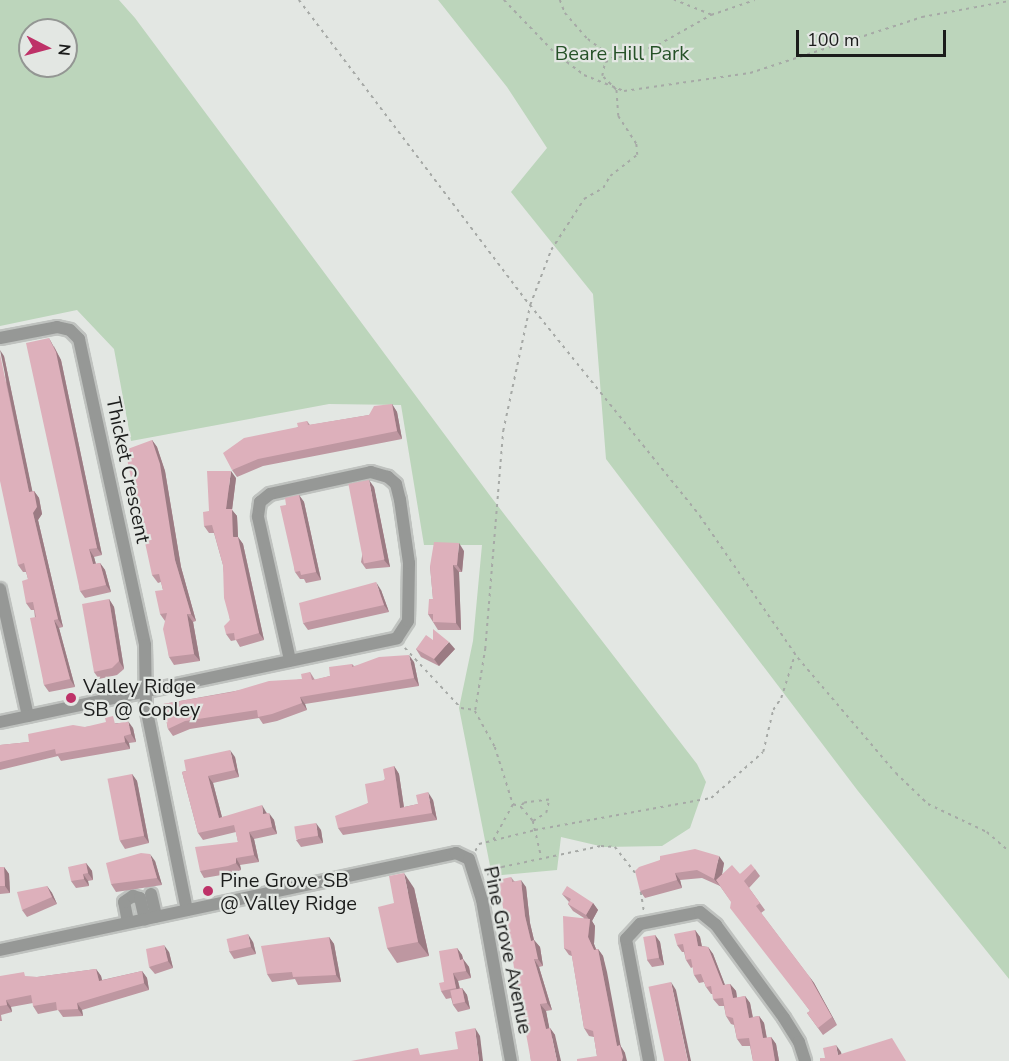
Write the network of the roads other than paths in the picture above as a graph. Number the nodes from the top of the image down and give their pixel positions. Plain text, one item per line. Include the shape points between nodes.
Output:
1 (0, 338) edge
2 (0, 590) edge
3 (290, 660) junction
4 (147, 693) junction
5 (28, 716) junction
6 (0, 722) edge
7 (151, 894) dead end
8 (187, 910) junction
9 (150, 917) junction
10 (128, 922) junction
11 (0, 950) edge
12 (511, 1061) edge
13 (649, 1061) edge
14 (805, 1061) edge

1 - 4 street, Thicket Crescent via 57,327 70,330 79,339 145,645
2 - 5 street
3 - 3 street via 258,517 260,502 270,494 371,472 388,477 396,484 400,500 409,563 408,621 398,638
3 - 4 street
4 - 5 street
4 - 8 street, Thicket Crescent via 146,706
5 - 6 street
7 - 9 street
8 - 9 street, Pine Grove Avenue
8 - 12 street, Pine Grove Avenue via 436,856 456,854 469,859
9 - 10 street, Pine Grove Avenue
9 - 10 street via 140,898 128,897 124,902
10 - 11 street, Pine Grove Avenue
13 - 14 street via 626,939 646,922 700,912 716,925 784,1018 800,1042

